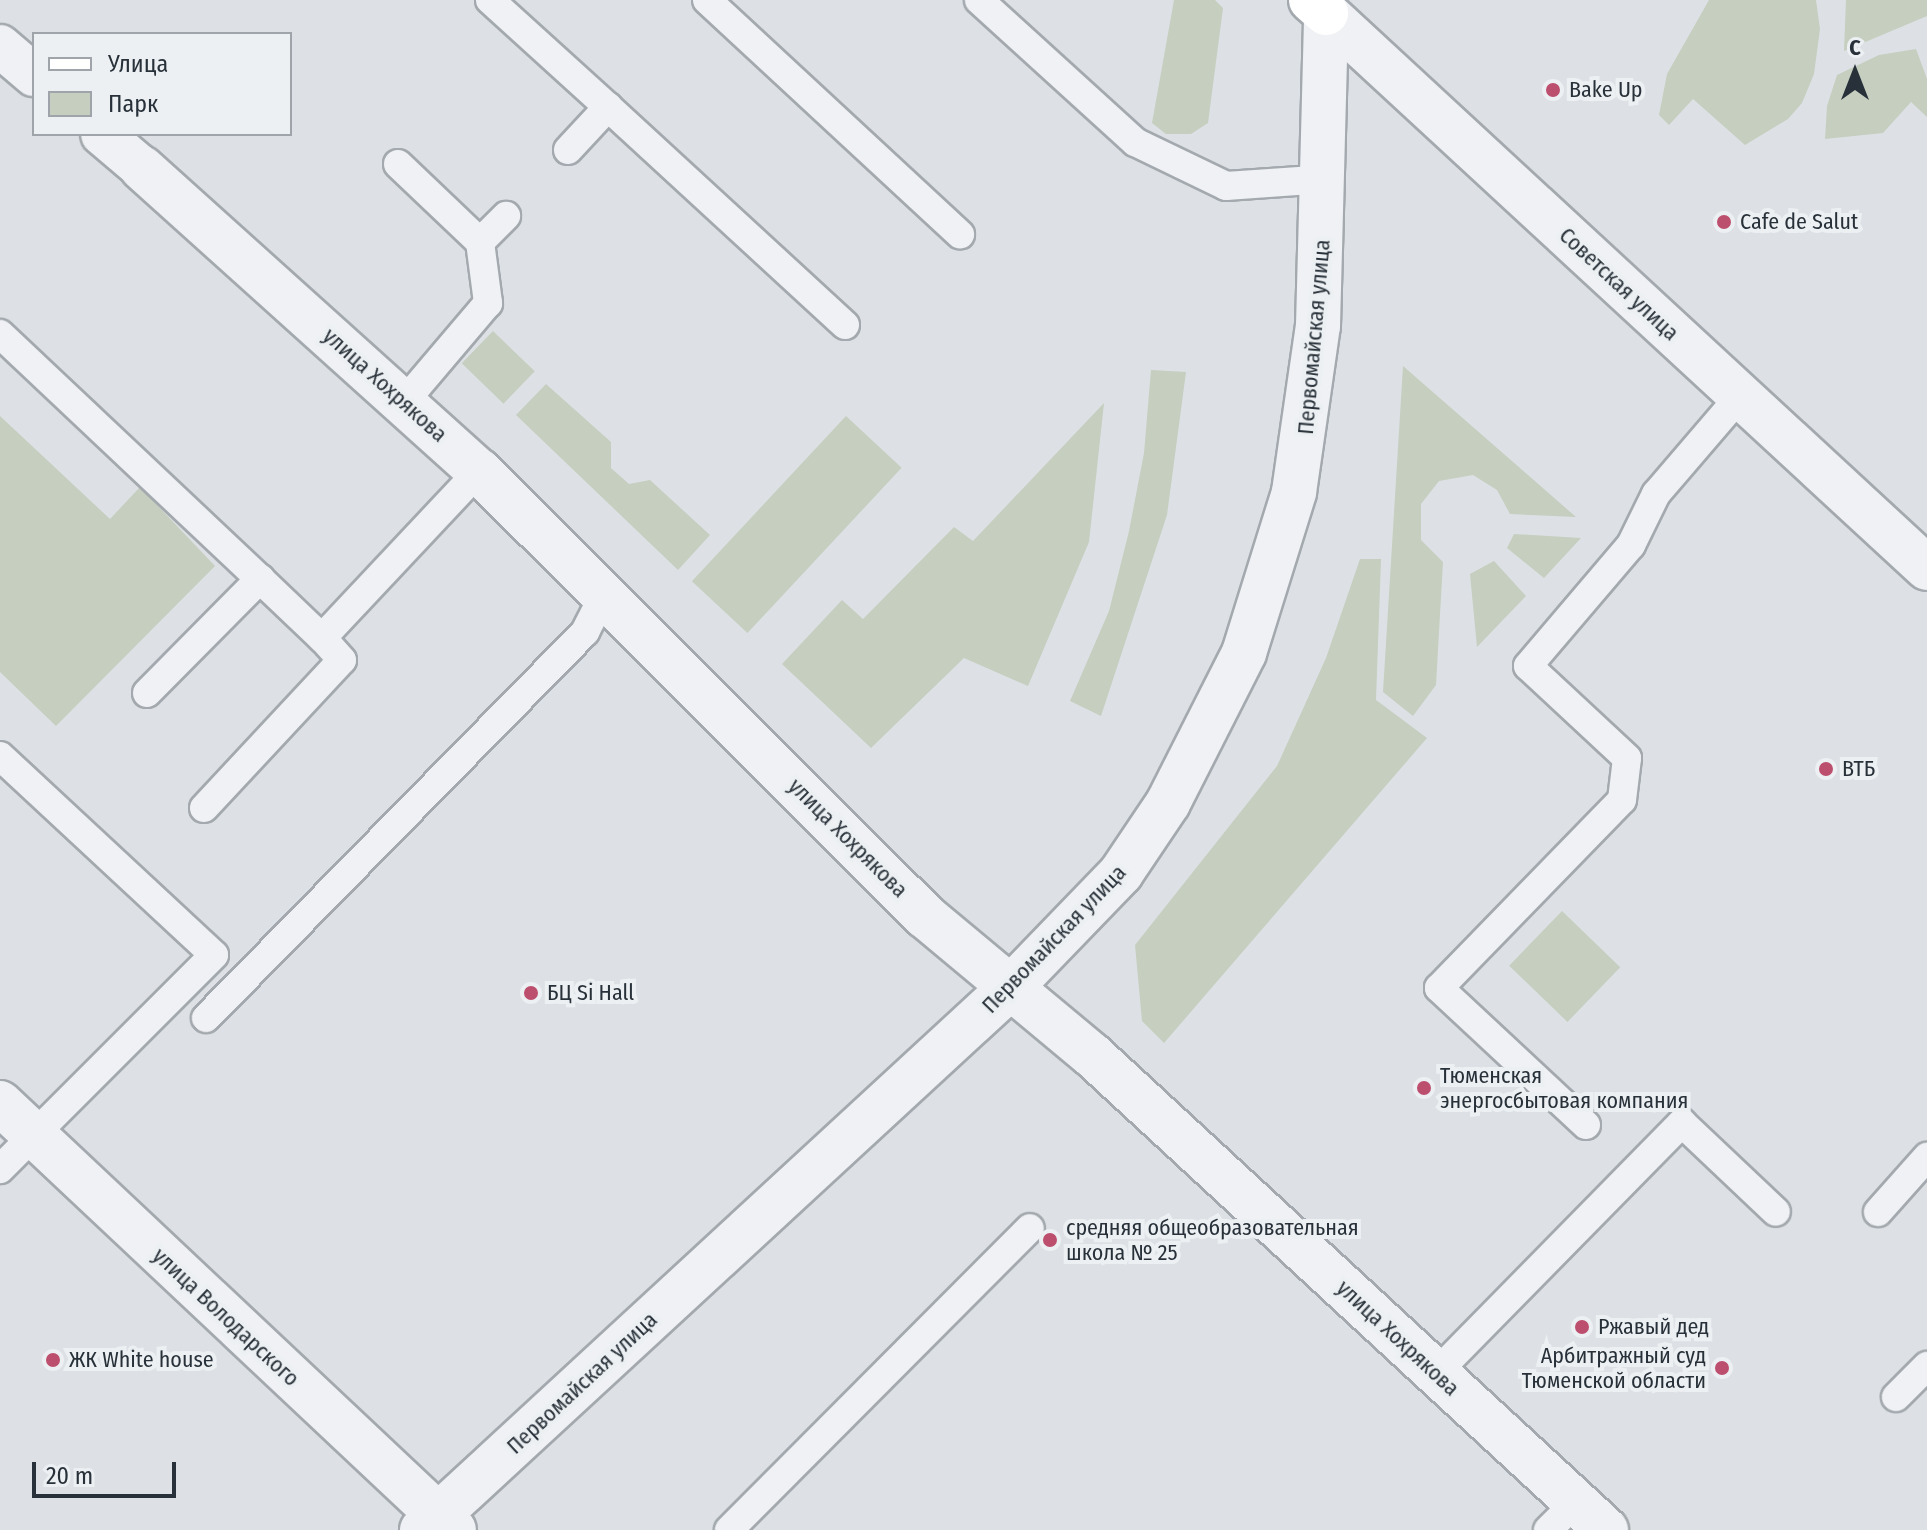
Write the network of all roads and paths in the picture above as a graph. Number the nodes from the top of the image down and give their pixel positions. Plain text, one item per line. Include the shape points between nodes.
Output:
1 (490, 0) edge
2 (707, 0) edge
3 (979, 0) edge
4 (1321, 4) edge
5 (0, 46) edge
6 (32, 73) edge
7 (608, 107) junction
8 (104, 136) edge
9 (568, 150) dead end
10 (398, 164) dead end
11 (142, 168) joint
12 (1325, 179) junction
13 (506, 216) dead end
14 (960, 234) dead end
15 (480, 242) junction
16 (845, 325) dead end
17 (0, 334) edge
18 (1740, 396) junction
19 (404, 402) junction
20 (479, 471) junction
21 (1927, 568) edge
22 (260, 579) junction
23 (605, 593) junction
24 (322, 638) junction
25 (147, 693) dead end
26 (0, 756) edge
27 (204, 808) dead end
28 (1013, 985) junction
29 (206, 1018) dead end
30 (0, 1103) edge
31 (1586, 1125) dead end
32 (33, 1134) junction
33 (1927, 1157) edge
34 (0, 1169) edge
35 (1776, 1212) dead end
36 (1878, 1212) dead end
37 (1030, 1228) dead end
38 (1927, 1366) edge
39 (1436, 1373) junction
40 (1896, 1397) dead end
41 (1576, 1521) edge
42 (438, 1525) edge
43 (729, 1530) edge

1 - 7 lane
2 - 14 lane
3 - 12 lane via 1135,142 1226,186
4 - 12 street, Первомайская улица
4 - 18 street, Советская улица
5 - 6 street
7 - 9 lane
7 - 16 lane
8 - 11 street, улица Хохрякова
10 - 15 lane
11 - 19 street, улица Хохрякова
12 - 28 street, Первомайская улица via 1310,410 1276,560 1244,653 1168,803 1121,873
13 - 15 lane
15 - 19 lane via 488,303
17 - 22 lane
18 - 21 street, Советская улица
18 - 31 lane via 1656,494 1631,545 1528,666 1627,758 1622,800 1439,988
19 - 20 street, улица Хохрякова
20 - 23 street, улица Хохрякова
20 - 24 lane
22 - 24 lane
22 - 25 lane
23 - 28 street, улица Хохрякова via 925,916
23 - 29 lane via 585,632
24 - 27 lane via 342,660
26 - 32 lane via 214,955
28 - 39 street, улица Хохрякова
28 - 42 street, Первомайская улица
30 - 32 street, улица Володарского
32 - 34 lane
32 - 42 street, улица Володарского
33 - 36 lane
35 - 39 lane via 1682,1123
37 - 43 lane
38 - 40 lane
39 - 41 street, улица Хохрякова

